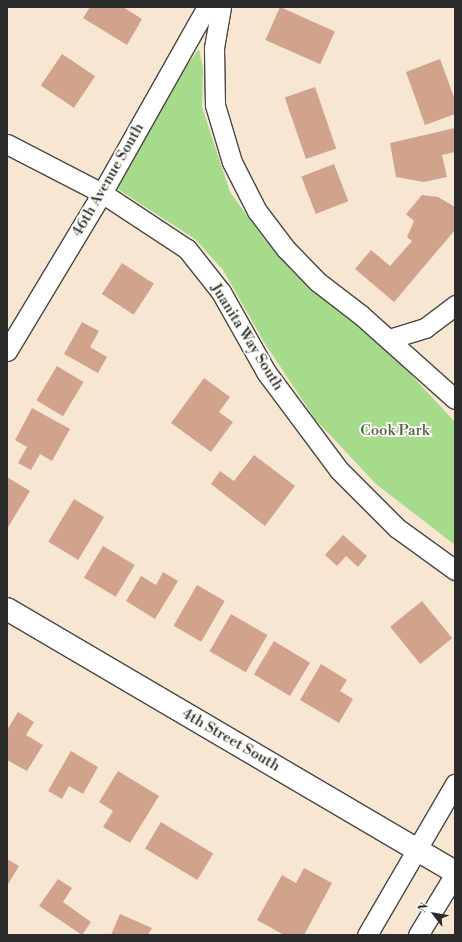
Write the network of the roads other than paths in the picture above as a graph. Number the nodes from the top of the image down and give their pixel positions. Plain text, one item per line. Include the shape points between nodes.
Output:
1 (207, 7) edge
2 (221, 7) edge
3 (7, 144) edge
4 (102, 192) junction
5 (455, 305) edge
6 (389, 339) junction
7 (7, 351) edge
8 (455, 399) edge
9 (455, 570) edge
10 (7, 609) edge
11 (455, 784) edge
12 (418, 849) junction
13 (455, 873) edge
14 (367, 935) edge
15 (418, 935) edge

1 - 4 street, 46th Avenue South
2 - 6 street via 214,48 215,105 232,162 257,211 286,249 318,282
3 - 4 street, Juanita Way South
4 - 7 street, 46th Avenue South
4 - 9 street, Juanita Way South via 187,249 221,292 266,372 339,470 397,528
5 - 6 street via 425,328
6 - 8 street
10 - 12 street, 4th Street South
11 - 12 street
12 - 13 street, 4th Street South
12 - 14 street
13 - 15 street

